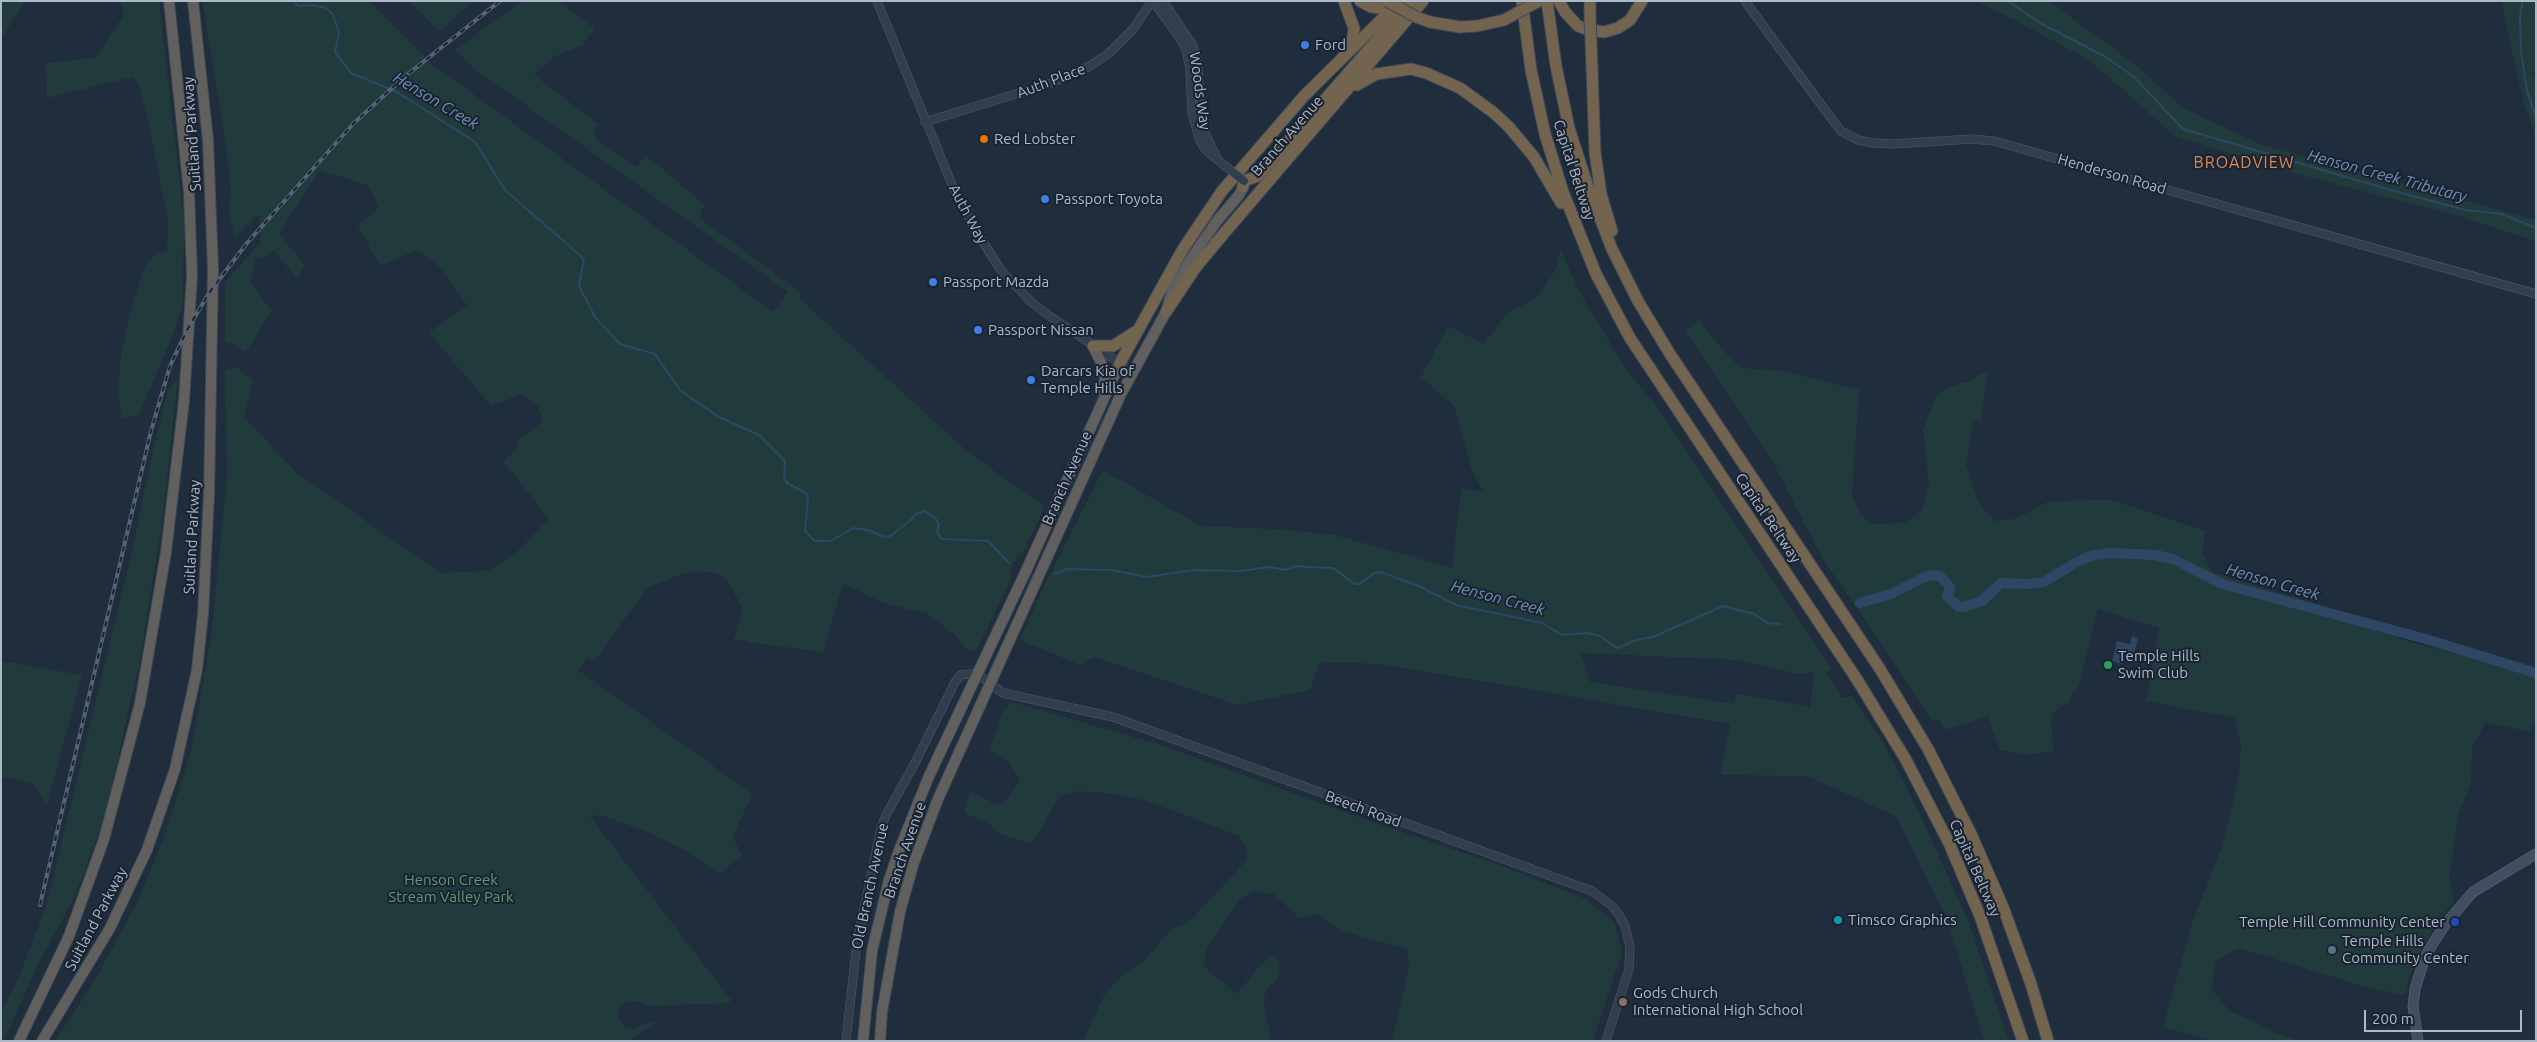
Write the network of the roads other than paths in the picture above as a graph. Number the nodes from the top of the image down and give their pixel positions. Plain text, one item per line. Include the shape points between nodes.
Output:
1 (169, 1) edge
2 (193, 1) edge
3 (877, 1) edge
4 (1152, 1) edge
5 (1163, 1) edge
6 (1344, 1) edge
7 (1360, 1) edge
8 (1388, 1) edge
9 (1400, 1) edge
10 (1411, 1) edge
11 (1423, 1) edge
12 (1522, 1) edge
13 (1539, 1) edge
14 (1547, 1) edge
15 (1559, 1) edge
16 (1590, 1) edge
17 (1642, 1) edge
18 (1746, 1) edge
19 (1345, 55) junction
20 (1330, 111) junction
21 (925, 122) junction
22 (1217, 158) junction
23 (1244, 184) junction
24 (1596, 274) junction
25 (2536, 294) edge
26 (1166, 312) junction
27 (1138, 329) junction
28 (1092, 346) junction
29 (1670, 354) junction
30 (1120, 363) junction
31 (1132, 371) junction
32 (1103, 400) junction
33 (977, 674) junction
34 (990, 685) junction
35 (2536, 854) edge
36 (19, 1041) edge
37 (42, 1041) edge
38 (846, 1041) edge
39 (863, 1041) edge
40 (880, 1041) edge
41 (1606, 1041) edge
42 (2023, 1041) edge
43 (2048, 1041) edge
44 (2418, 1041) edge

1 - 36 highway, Suitland Parkway via 189,192 192,276 184,401 165,561 137,718 104,839 69,936
2 - 37 highway, Suitland Parkway via 208,140 213,262 210,486 197,670 176,769 147,850 110,928
3 - 21 street, Auth Way
4 - 21 street, Auth Place via 1133,29 1108,54 1090,66 1051,83
4 - 22 street, Woods Way via 1186,50 1196,130 1206,150
5 - 22 street, Woods Way via 1192,44 1197,58 1202,122
6 - 19 highway via 1354,28
7 - 9 highway via 1380,8
8 - 13 highway, bridge via 1416,17 1460,27 1504,20
9 - 19 highway, Branch Avenue
10 - 23 highway via 1258,176
11 - 20 highway, Branch Avenue
12 - 24 highway, Capital Beltway via 1531,70 1554,164
14 - 29 highway, Capital Beltway via 1562,96 1586,184 1622,270
15 - 17 highway via 1578,26 1604,32 1630,20
16 - 29 highway, bridge via 1595,152 1605,210 1637,291
18 - 25 street, Henderson Road via 1829,116 1842,131 1858,140 1880,144 1971,139 1994,141
19 - 27 highway, Branch Avenue via 1275,127 1222,191 1183,249
20 - 24 highway via 1360,81 1387,71 1411,69 1460,88 1494,113 1534,157
20 - 26 highway, Branch Avenue via 1196,267
21 - 28 street, Auth Way via 963,207 1000,268 1031,302
22 - 23 street, Woods Way, bridge
23 - 26 highway via 1176,282
24 - 42 highway, Capital Beltway via 1630,338 1858,681 1906,760 1949,843 1977,908
26 - 31 highway, Branch Avenue
27 - 28 highway via 1113,346
27 - 30 highway, Branch Avenue
28 - 30 street, Auth Way
28 - 32 highway via 1105,371
29 - 43 highway, Capital Beltway via 1880,669 1928,749 2003,907
30 - 31 street, Auth Way
30 - 32 highway, Branch Avenue
31 - 34 highway, Branch Avenue
32 - 33 highway, Branch Avenue
33 - 34 street, Beech Road
33 - 38 street, Old Branch Avenue via 960,675 955,682 916,763 886,815 875,851 857,942
33 - 39 highway, Branch Avenue via 929,776 889,880 872,951
34 - 40 highway, Branch Avenue via 938,799 914,862 892,948
34 - 41 street, Beech Road via 1024,699 1067,705 1131,723 1592,891 1619,915 1630,947 1629,969
35 - 44 main road via 2473,892 2435,940 2425,957 2415,989 2413,1006

